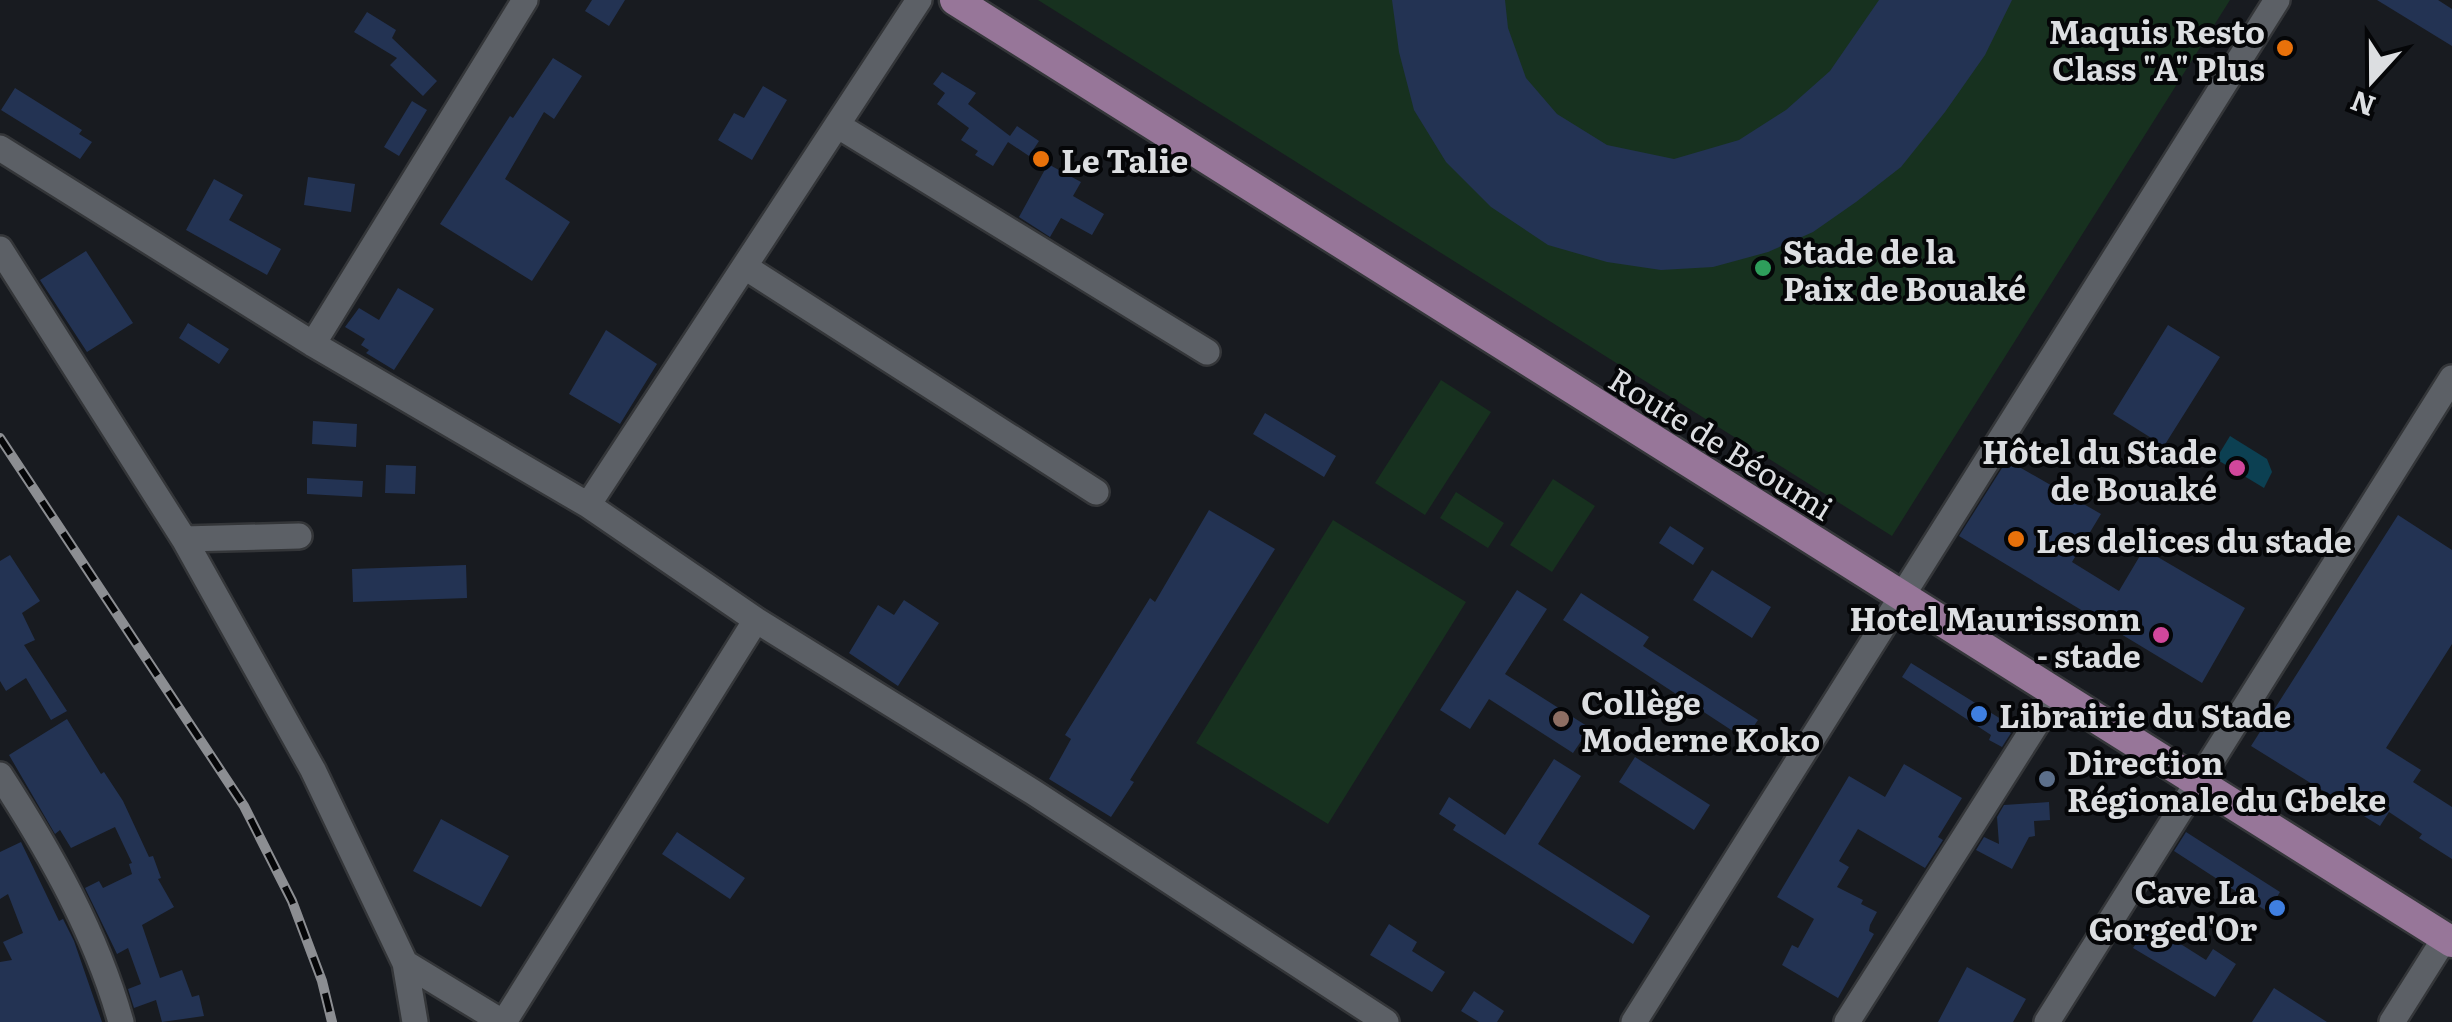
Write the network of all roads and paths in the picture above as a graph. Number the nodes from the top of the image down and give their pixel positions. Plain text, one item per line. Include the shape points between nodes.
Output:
1 (525, 0) edge
2 (919, 0) edge
3 (955, 0) edge
4 (2277, 0) edge
5 (837, 126) junction
6 (0, 148) edge
7 (0, 248) edge
8 (744, 266) junction
9 (313, 344) junction
10 (1207, 352) dead end
11 (2452, 378) edge
12 (1096, 492) dead end
13 (588, 505) junction
14 (300, 536) dead end
15 (184, 539) junction
16 (1902, 596) junction
17 (756, 620) junction
18 (2056, 694) junction
19 (0, 774) edge
20 (2199, 782) junction
21 (9, 808) edge
22 (2448, 940) edge
23 (405, 963) junction
24 (121, 1022) edge
25 (415, 1022) edge
26 (503, 1022) edge
27 (1386, 1022) edge
28 (1634, 1022) edge
29 (1847, 1022) edge
30 (2047, 1022) edge
31 (2392, 1022) edge

1 - 9 street
2 - 5 street
3 - 16 main road, Route de Béoumi
4 - 16 street
5 - 8 street
5 - 10 street
6 - 9 street
7 - 15 street
8 - 12 street
8 - 13 street
9 - 13 street
11 - 20 street
13 - 17 street
14 - 15 street
15 - 23 street via 313,770
16 - 18 main road, Route de Béoumi
16 - 28 street
17 - 26 street
17 - 27 street
18 - 20 main road, Route de Béoumi
18 - 29 street
19 - 21 street
20 - 22 main road, Route de Béoumi
20 - 30 street
21 - 24 street via 76,904
22 - 31 street
23 - 25 street
23 - 26 street

